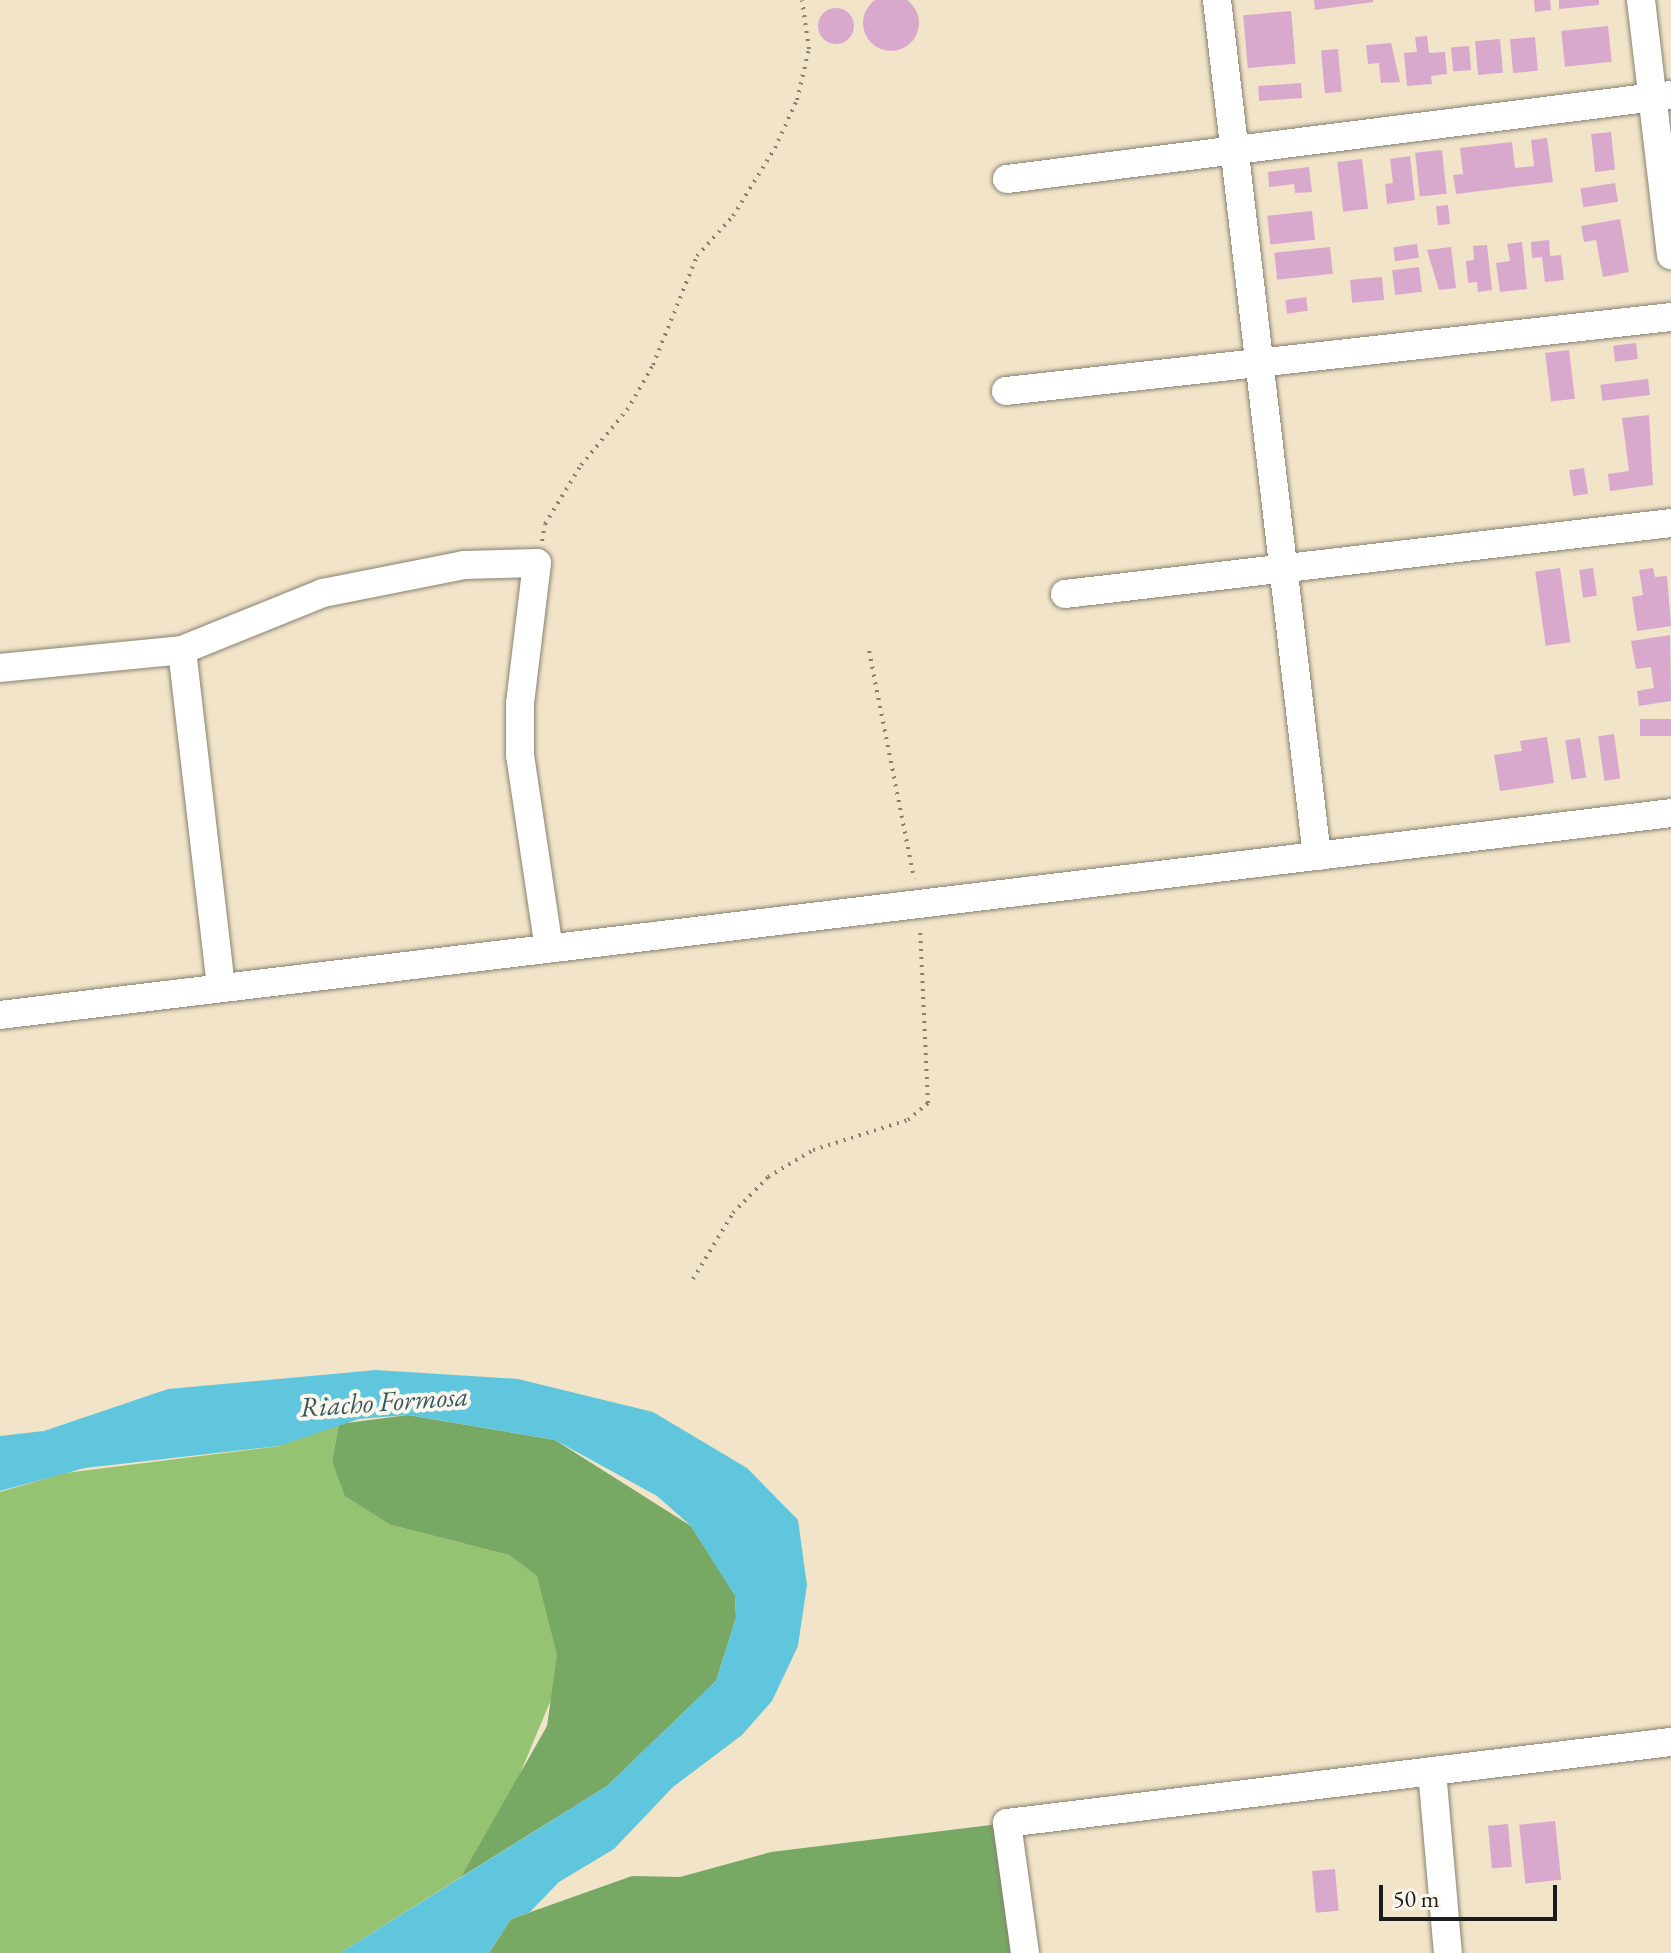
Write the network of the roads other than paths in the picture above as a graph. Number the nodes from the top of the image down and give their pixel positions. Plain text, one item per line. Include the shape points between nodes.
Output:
1 (1217, 0) edge
2 (1641, 0) edge
3 (1662, 96) edge
4 (1234, 148) junction
5 (1007, 179) dead end
6 (1671, 255) edge
7 (1671, 317) edge
8 (1259, 362) junction
9 (1006, 391) dead end
10 (1671, 523) edge
11 (1283, 568) junction
12 (1065, 594) dead end
13 (182, 650) junction
14 (0, 668) edge
15 (1671, 813) edge
16 (1317, 856) junction
17 (549, 948) junction
18 (221, 988) junction
19 (0, 1015) edge
20 (1671, 1742) edge
21 (1432, 1771) junction
22 (1025, 1953) edge
23 (1448, 1953) edge

1 - 4 street
2 - 3 street
3 - 4 street
3 - 6 street
4 - 5 street
4 - 8 street
7 - 8 street
8 - 9 street
8 - 11 street
10 - 11 street
11 - 12 street
11 - 16 street
13 - 14 street
13 - 17 street via 323,593 464,565 537,563 520,703 520,755
13 - 18 street
15 - 16 street
16 - 17 street
17 - 18 street
18 - 19 street
20 - 21 street
21 - 22 street via 1007,1823
21 - 23 street

